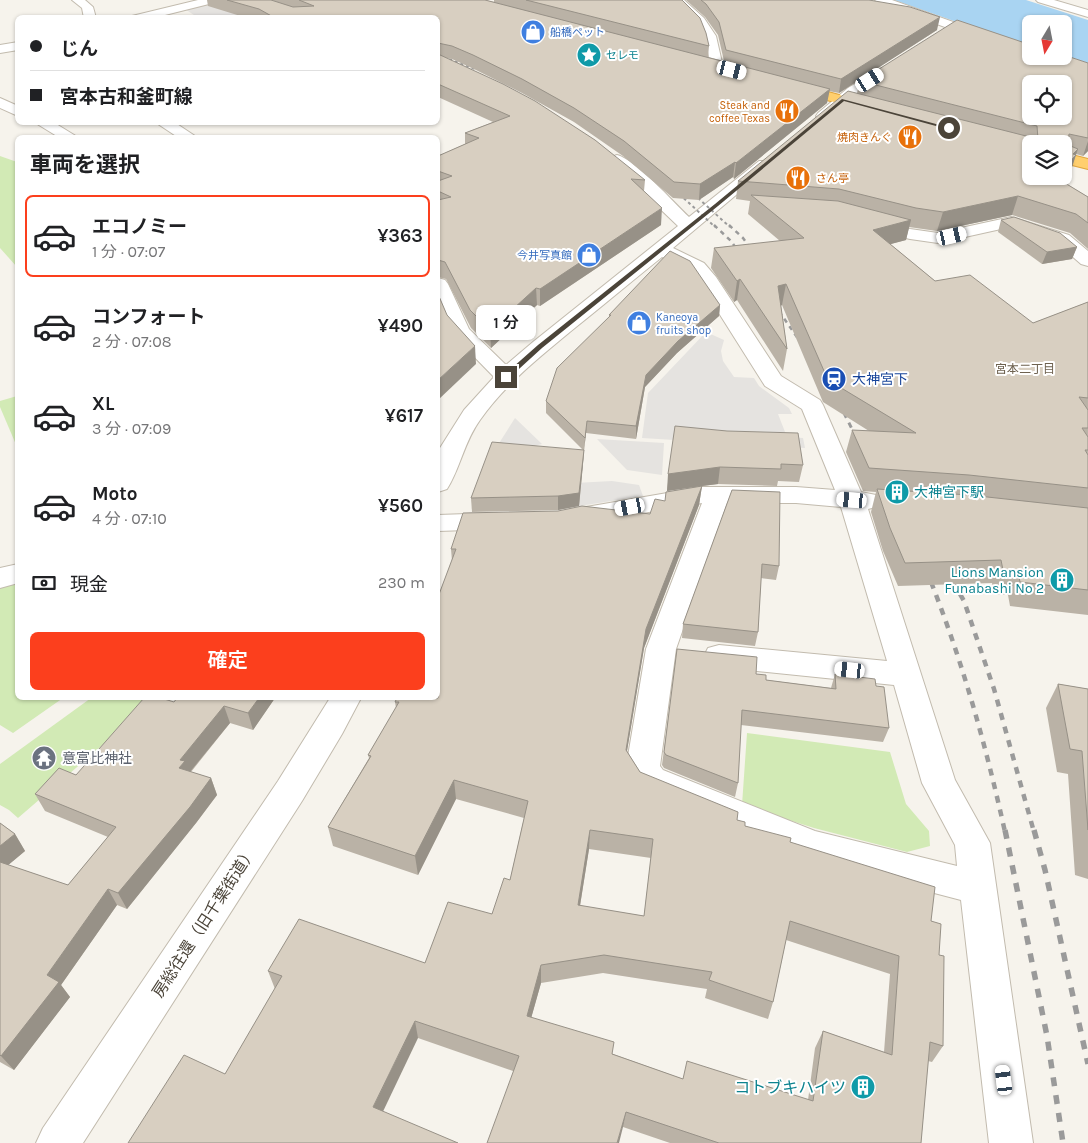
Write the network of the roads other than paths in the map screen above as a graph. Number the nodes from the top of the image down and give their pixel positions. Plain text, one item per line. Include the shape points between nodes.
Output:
1 (78, 0) edge
2 (213, 0) edge
3 (677, 0) edge
4 (881, 0) edge
5 (1042, 0) edge
6 (1088, 14) edge
7 (89, 15) edge
8 (149, 15) edge
9 (954, 27) junction
10 (937, 38) edge
11 (15, 46) edge
12 (0, 49) edge
13 (1022, 51) edge
14 (904, 59) edge
15 (710, 65) joint
16 (732, 70) edge
17 (780, 83) edge
18 (843, 100) junction
19 (0, 102) edge
20 (15, 112) edge
21 (892, 113) edge
22 (15, 115) edge
23 (0, 122) edge
24 (47, 125) edge
25 (167, 125) edge
26 (809, 127) edge
27 (66, 135) edge
28 (186, 135) edge
29 (781, 151) edge
30 (608, 154) edge
31 (1072, 160) edge
32 (1088, 164) edge
33 (716, 205) junction
34 (740, 207) edge
35 (854, 219) edge
36 (689, 227) junction
37 (661, 249) junction
38 (1088, 260) edge
39 (440, 288) edge
40 (506, 377) junction
41 (440, 478) edge
42 (718, 494) junction
43 (852, 500) junction
44 (892, 503) edge
45 (558, 520) edge
46 (521, 521) edge
47 (440, 523) edge
48 (15, 574) edge
49 (0, 578) edge
50 (661, 649) junction
51 (907, 675) junction
52 (344, 700) edge
53 (979, 888) junction
54 (58, 1143) edge
55 (1011, 1143) edge

1 - 7 street
2 - 8 street
3 - 15 street via 696,15 712,38
4 - 9 street
5 - 6 street
9 - 10 street
9 - 13 street
11 - 12 street
14 - 18 street
15 - 16 highway
17 - 18 highway
18 - 21 highway
18 - 26 street
19 - 20 street
22 - 23 street
24 - 27 street
25 - 28 street
29 - 33 street
30 - 36 street via 630,170
31 - 32 highway
33 - 34 street
33 - 36 street
35 - 38 street via 938,238 1011,222 1063,240
36 - 37 street
37 - 40 street
37 - 43 street via 697,267 774,381 812,405
39 - 40 street via 460,332
40 - 41 street via 471,416
42 - 43 street
42 - 45 street
42 - 50 street
43 - 44 street
43 - 51 street
46 - 47 street
48 - 49 street
50 - 51 street
50 - 53 street via 643,768 651,780 812,846
51 - 53 street via 939,783 972,843
52 - 54 street, 房総往還（旧千葉街道） via 290,791
53 - 55 street

